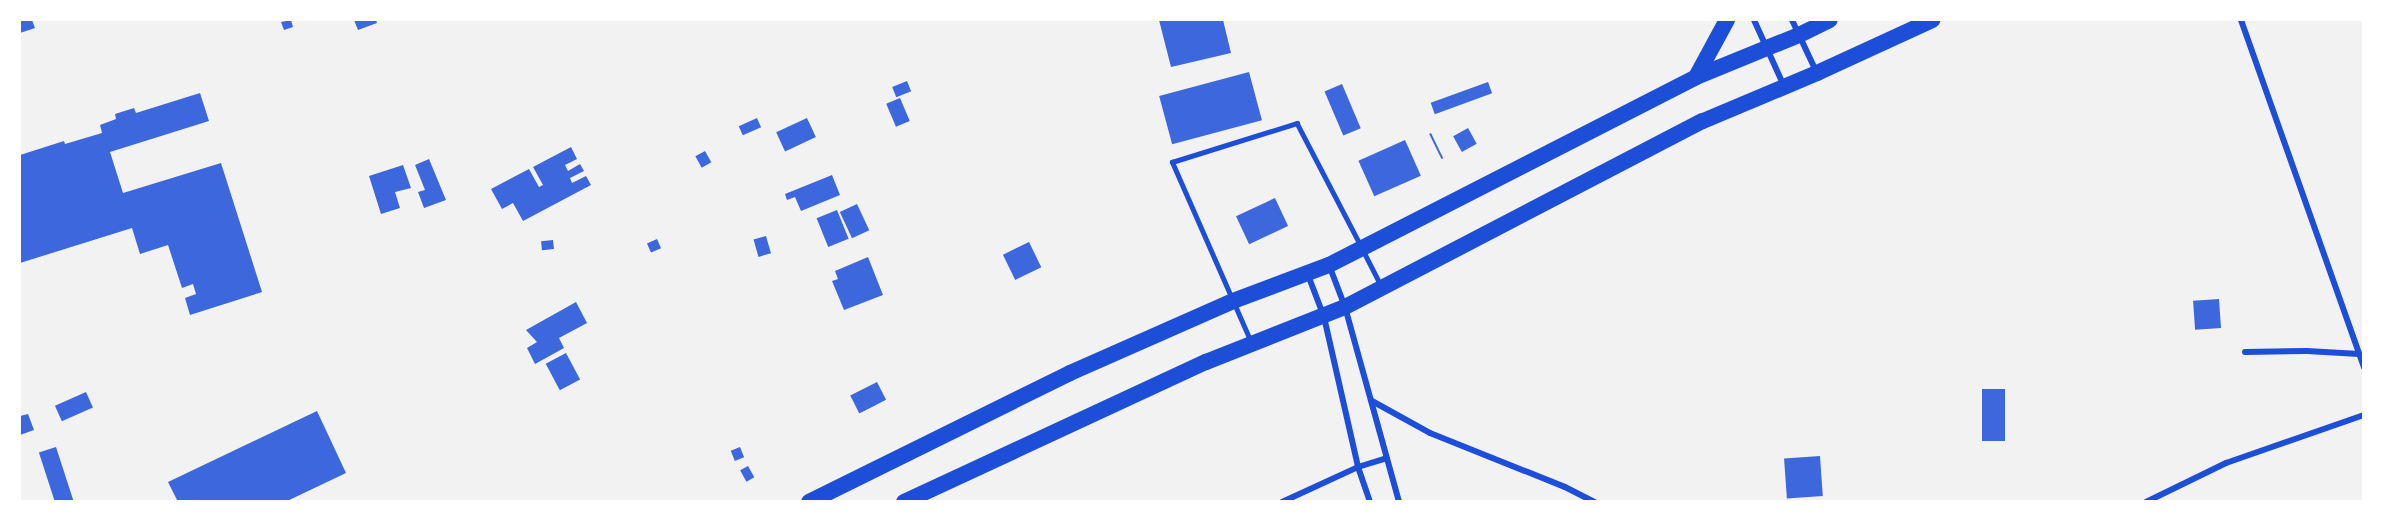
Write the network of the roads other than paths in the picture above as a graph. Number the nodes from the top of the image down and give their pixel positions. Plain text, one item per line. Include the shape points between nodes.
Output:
1 (1727, 20) edge
2 (1754, 20) edge
3 (1792, 20) edge
4 (1830, 20) edge
5 (1932, 20) edge
6 (2241, 20) edge
7 (1799, 35) junction
8 (1765, 48) junction
9 (1817, 73) junction
10 (1696, 77) junction
11 (1785, 88) junction
12 (1362, 248) junction
13 (1329, 265) junction
14 (1308, 275) junction
15 (1382, 286) junction
16 (1233, 301) junction
17 (1345, 307) junction
18 (1324, 317) junction
19 (1252, 345) junction
20 (2244, 352) dead end
21 (2359, 354) junction
22 (2364, 368) edge
23 (1372, 401) junction
24 (2364, 415) edge
25 (1387, 458) junction
26 (1358, 467) junction
27 (809, 501) edge
28 (904, 501) edge
29 (1282, 501) edge
30 (1370, 501) edge
31 (1399, 501) edge
32 (1594, 501) edge
33 (2146, 501) edge

1 - 10 highway
2 - 8 street
3 - 7 street
4 - 7 highway
5 - 9 highway
6 - 21 street
7 - 8 highway
7 - 9 street
8 - 10 highway
8 - 11 street
9 - 11 highway
10 - 12 highway
11 - 15 highway via 1703,121
12 - 13 highway
12 - 15 lane
12 - 16 lane via 1297,123 1172,162
13 - 14 highway
13 - 17 street
14 - 16 highway
14 - 18 street
15 - 17 highway
16 - 19 lane
16 - 27 highway via 1070,373
17 - 18 highway
17 - 23 street
18 - 19 highway
18 - 26 street
19 - 28 highway via 1206,362
20 - 21 street
21 - 22 street
23 - 25 street
23 - 32 street via 1430,433
24 - 33 street via 2226,463
25 - 26 street
25 - 31 street
26 - 29 street
26 - 30 street

